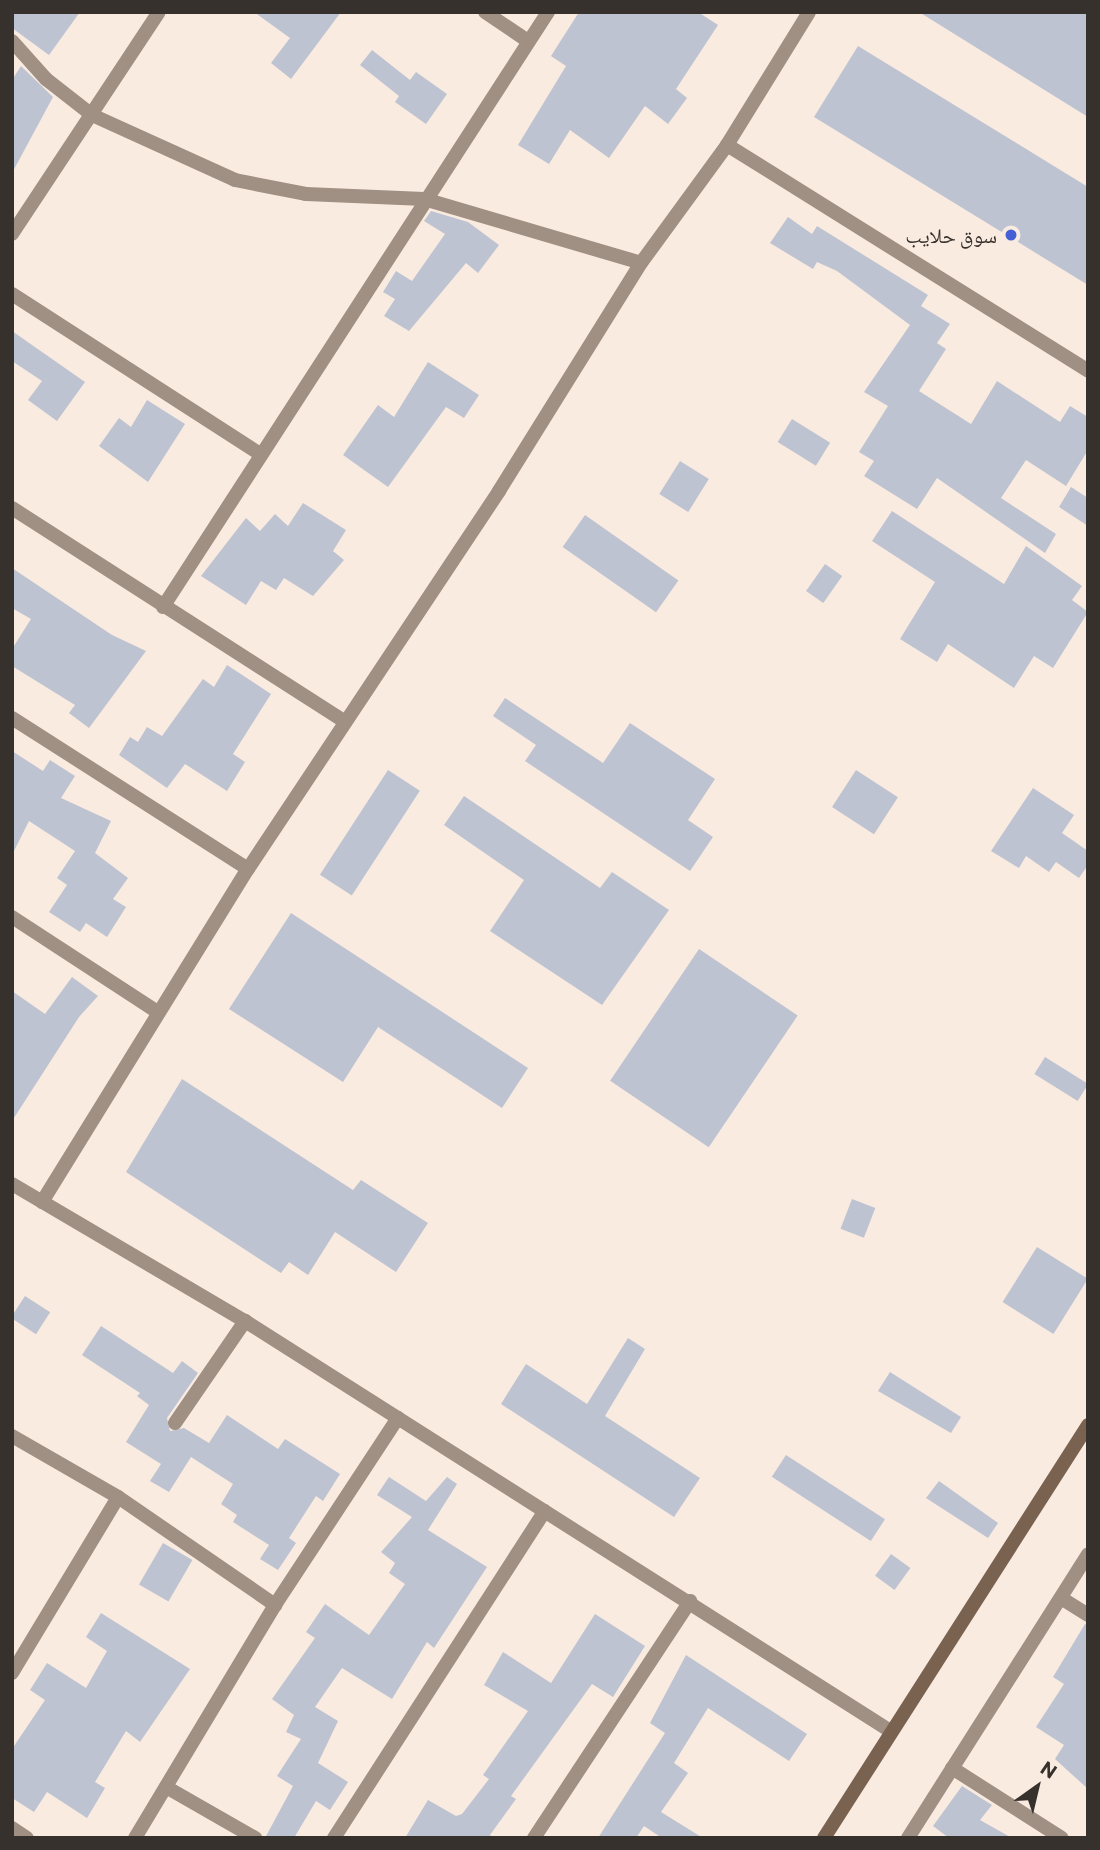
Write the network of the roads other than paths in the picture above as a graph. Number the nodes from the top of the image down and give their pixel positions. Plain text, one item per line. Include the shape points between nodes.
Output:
1 (159, 12) edge
2 (485, 12) edge
3 (548, 12) edge
4 (809, 12) edge
5 (12, 41) edge
6 (528, 41) junction
7 (92, 116) junction
8 (727, 145) junction
9 (424, 199) junction
10 (12, 234) edge
11 (641, 263) junction
12 (12, 294) edge
13 (1088, 371) edge
14 (259, 453) junction
15 (12, 508) edge
16 (163, 607) junction
17 (12, 718) edge
18 (345, 722) junction
19 (248, 869) junction
20 (12, 917) edge
21 (158, 1012) junction
22 (12, 1184) edge
23 (42, 1202) junction
24 (245, 1321) junction
25 (398, 1419) junction
26 (176, 1423) dead end
27 (1088, 1425) edge
28 (12, 1436) edge
29 (118, 1497) junction
30 (545, 1511) junction
31 (1088, 1554) edge
32 (1060, 1598) junction
33 (690, 1601) junction
34 (275, 1605) junction
35 (1088, 1615) edge
36 (12, 1673) edge
37 (890, 1730) junction
38 (952, 1768) junction
39 (166, 1787) junction
40 (12, 1828) edge
41 (27, 1838) edge
42 (135, 1838) edge
43 (255, 1838) edge
44 (334, 1838) edge
45 (534, 1838) edge
46 (824, 1838) edge
47 (908, 1838) edge
48 (1062, 1838) edge

1 - 7 street
2 - 6 street
3 - 6 street
4 - 8 street
5 - 7 street via 46,79
6 - 9 street
7 - 9 street via 235,180 306,194
7 - 10 street
8 - 11 street
8 - 13 street
9 - 11 street
9 - 14 street
11 - 18 street via 499,491
12 - 14 street
14 - 16 street
15 - 16 street
16 - 18 street
17 - 19 street
18 - 19 street
19 - 21 street
20 - 21 street
21 - 23 street
22 - 23 street
23 - 24 street
24 - 25 street
24 - 26 street
25 - 30 street
25 - 34 street
27 - 37 street
28 - 29 street
29 - 34 street
29 - 36 street
30 - 33 street
30 - 44 street
31 - 32 street
32 - 35 street
32 - 38 street
33 - 37 street
33 - 45 street
34 - 39 street
37 - 46 street
38 - 47 street
38 - 48 street
39 - 42 street
39 - 43 street
40 - 41 street

